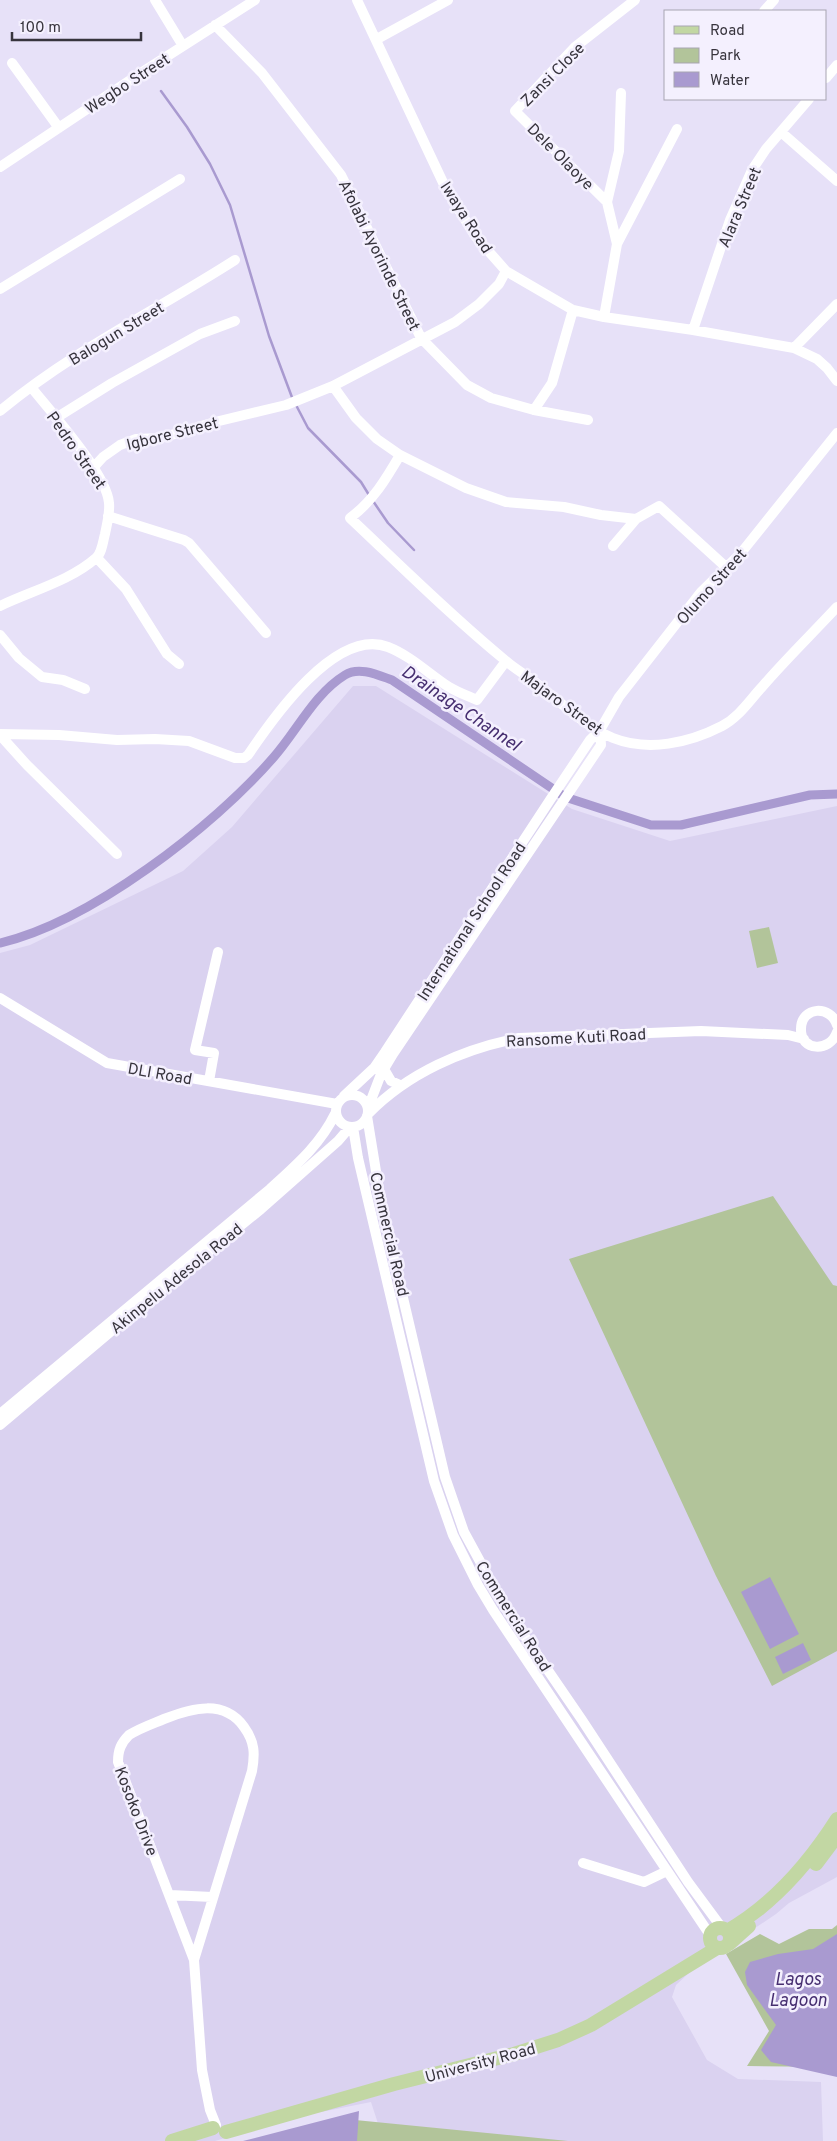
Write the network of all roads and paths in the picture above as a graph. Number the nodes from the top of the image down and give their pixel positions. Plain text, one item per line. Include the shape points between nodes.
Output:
1 (155, 0) edge
2 (255, 0) edge
3 (357, 0) edge
4 (448, 0) edge
5 (635, 0) edge
6 (774, 0) edge
7 (765, 10) edge
8 (215, 25) junction
9 (377, 39) junction
10 (183, 46) junction
11 (12, 63) dead end
12 (837, 65) edge
13 (827, 77) edge
14 (621, 93) dead end
15 (808, 100) edge
16 (515, 110) joint
17 (59, 128) junction
18 (677, 129) dead end
19 (781, 132) junction
20 (0, 167) edge
21 (180, 179) dead end
22 (837, 181) edge
23 (607, 202) junction
24 (617, 244) junction
25 (235, 260) dead end
26 (506, 271) junction
27 (0, 289) edge
28 (837, 304) edge
29 (573, 310) junction
30 (604, 317) junction
31 (234, 321) dead end
32 (693, 330) junction
33 (421, 338) junction
34 (794, 348) junction
35 (837, 381) edge
36 (333, 386) junction
37 (31, 387) junction
38 (534, 410) junction
39 (0, 411) edge
40 (56, 418) junction
41 (588, 420) dead end
42 (837, 434) edge
43 (400, 455) junction
44 (93, 468) junction
45 (108, 516) junction
46 (636, 519) junction
47 (613, 546) dead end
48 (97, 558) junction
49 (726, 568) junction
50 (0, 606) edge
51 (837, 607) edge
52 (266, 633) dead end
53 (0, 635) edge
54 (506, 661) junction
55 (179, 664) dead end
56 (85, 689) dead end
57 (600, 730) junction
58 (0, 735) edge
59 (590, 740) joint
60 (117, 854) dead end
61 (218, 952) dead end
62 (0, 998) edge
63 (836, 1022) edge
64 (837, 1032) edge
65 (804, 1039) junction
66 (384, 1069) junction
67 (209, 1081) junction
68 (400, 1085) junction
69 (339, 1105) junction
70 (368, 1113) junction
71 (351, 1127) junction
72 (0, 1414) edge
73 (0, 1426) edge
74 (837, 1818) edge
75 (837, 1836) edge
76 (583, 1864) dead end
77 (667, 1871) junction
78 (170, 1895) junction
79 (212, 1897) junction
80 (719, 1938) junction
81 (194, 1960) junction
82 (218, 2129) junction
83 (172, 2141) edge
84 (198, 2141) edge

1 - 10 street
2 - 8 street, Wegbo Street
3 - 9 street, Iwaya Road
4 - 9 street
5 - 16 street, Zansi Close via 575,47
6 - 7 street
8 - 10 street, Wegbo Street
8 - 33 street, Afolabi Ayorinde Street via 262,73 342,175
9 - 26 street, Iwaya Road via 447,191 476,237
10 - 17 street, Wegbo Street
11 - 17 street
12 - 13 street
14 - 23 street via 619,150
15 - 19 street, Alara Street
16 - 23 street, Dele Olaoye
17 - 20 street, Wegbo Street
18 - 24 street
19 - 22 street
19 - 32 street, Alara Street via 752,170 730,220
21 - 27 street
23 - 24 street
24 - 30 street
25 - 37 street, Balogun Street via 78,354
26 - 29 street, Iwaya Road
26 - 33 street, Igbore Street via 499,284 465,315
28 - 34 street
29 - 30 street, Iwaya Road
29 - 38 street via 552,383
30 - 32 street, Iwaya Road
31 - 40 street via 200,334
32 - 34 street, Iwaya Road
33 - 36 street, Igbore Street
33 - 38 street, Afolabi Ayorinde Street via 467,385 491,398
34 - 35 street, Iwaya Road via 817,359
36 - 43 street via 366,430
36 - 44 street, Igbore Street via 286,405 160,438 136,439 103,457
37 - 39 street, Balogun Street
37 - 40 street, Pedro Street
38 - 41 street, Afolabi Ayorinde Street
40 - 44 street, Pedro Street
42 - 49 street, Olumo Street
43 - 46 street via 466,488 506,502 564,507
43 - 54 street, Majaro Street via 376,493 350,518
44 - 45 street, Pedro Street via 110,503
45 - 48 street, Pedro Street
45 - 52 street via 184,540
46 - 47 street
46 - 49 street via 659,506
48 - 50 street
48 - 55 street via 126,589 167,654
49 - 57 street, Olumo Street via 702,592 619,697
51 - 57 street, Majaro Street via 750,702 723,726 691,738 650,745 624,741
53 - 56 street via 19,658 42,677 63,680
54 - 57 street, Majaro Street via 582,720
54 - 58 street via 477,700 451,688 388,647 374,644 349,648 305,683 244,758 235,758 189,741
57 - 59 street, Olumo Street
57 - 66 street, International School Road via 601,745
58 - 60 street
59 - 69 street, International School Road via 374,1068
61 - 67 street via 195,1050 214,1054
62 - 67 street, DLI Road via 107,1063
63 - 65 street via 826,1012 811,1012 802,1021 800,1030
64 - 65 street, Ransome Kuti Road via 831,1042 819,1047
65 - 68 street, Ransome Kuti Road via 788,1035 701,1031 519,1038 470,1050
66 - 68 street via 390,1081
66 - 70 street, International School Road via 374,1089
67 - 69 street, DLI Road
68 - 70 street, Ransome Kuti Road
69 - 70 street, DLI Road via 348,1095 359,1096 366,1103
69 - 71 street via 338,1120
69 - 72 street, Akinpelu Adesola Road via 322,1137 270,1189
70 - 71 street, Akinpelu Adesola Road via 359,1126
70 - 80 street, Commercial Road via 382,1208 445,1477 464,1532 506,1609 688,1882
71 - 73 street, Akinpelu Adesola Road via 261,1209
71 - 77 street, Commercial Road via 421,1433 453,1535 492,1610
74 - 80 main road, University Road via 797,1874 756,1912
75 - 80 main road, University Road via 797,1885
76 - 77 street via 644,1882
77 - 80 street, Commercial Road
78 - 79 street
78 - 79 street, Kosoko Drive via 123,1779 118,1753 122,1742 138,1729 186,1710 209,1708 228,1712 240,1721 254,1745 252,1771
78 - 81 street, Kosoko Drive
79 - 81 street, Kosoko Drive
80 - 82 main road, University Road via 566,2028
81 - 82 street, Kosoko Drive via 202,2070 210,2110
82 - 83 main road, University Road
82 - 84 main road, University Road

